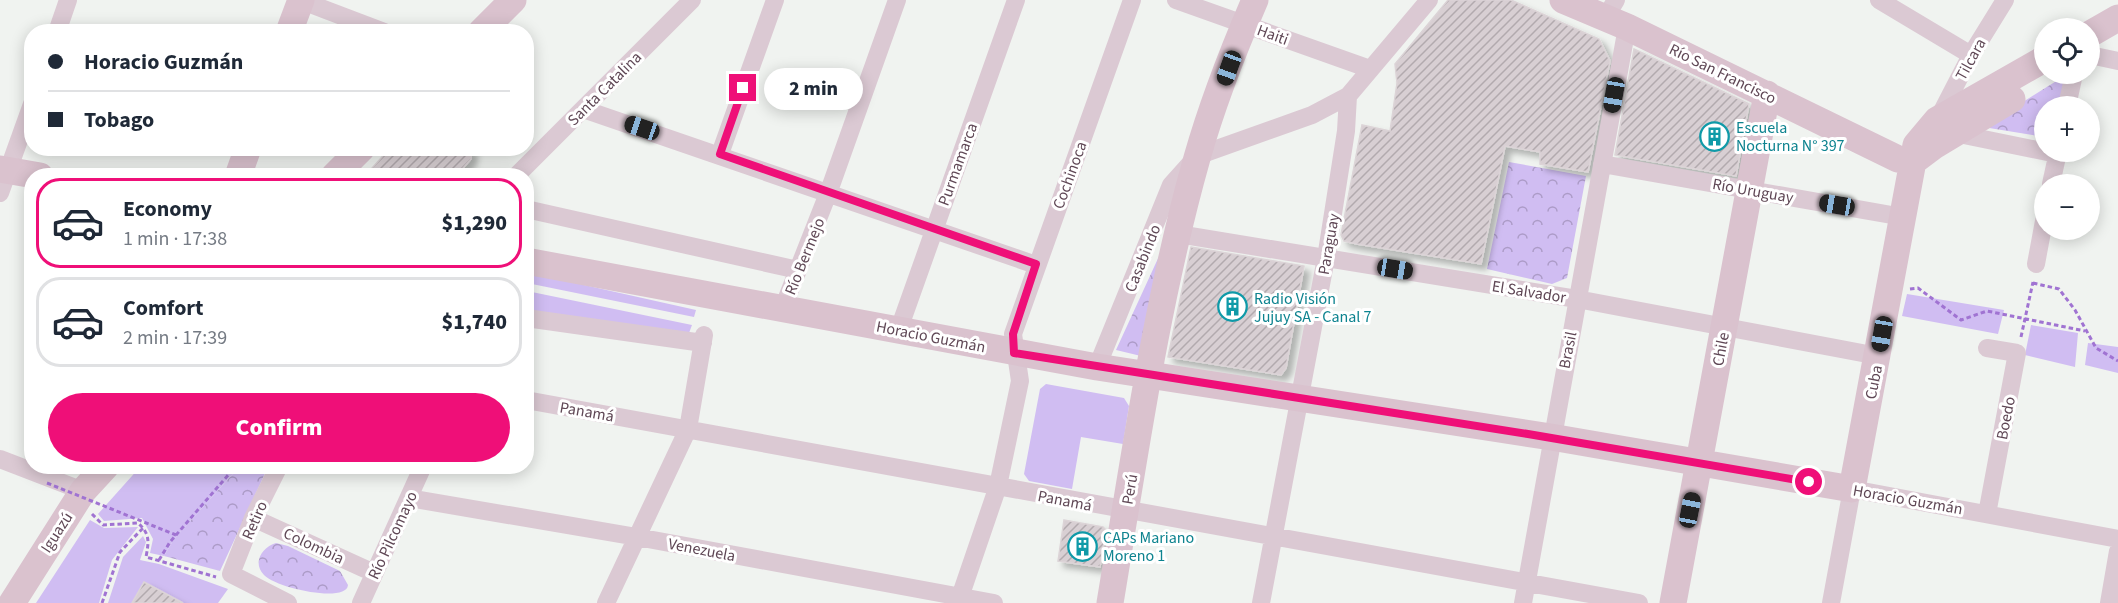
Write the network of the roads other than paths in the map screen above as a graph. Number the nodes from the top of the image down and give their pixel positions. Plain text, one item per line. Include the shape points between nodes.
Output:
1 (68, 0) edge
2 (300, 0) edge
3 (513, 0) edge
4 (692, 0) edge
5 (775, 0) edge
6 (897, 0) edge
7 (1016, 0) edge
8 (1132, 0) edge
9 (1176, 0) edge
10 (1429, 0) edge
11 (1563, 0) edge
12 (1879, 0) edge
13 (2005, 0) edge
14 (1250, 12) edge
15 (1616, 15) edge
16 (2118, 18) edge
17 (60, 24) edge
18 (292, 24) edge
19 (363, 24) edge
20 (489, 24) edge
21 (2100, 28) edge
22 (2118, 36) edge
23 (2100, 48) edge
24 (1971, 55) junction
25 (2100, 56) edge
26 (2118, 61) edge
27 (2034, 66) edge
28 (1370, 69) junction
29 (2034, 83) edge
30 (1767, 94) junction
31 (1348, 96) junction
32 (583, 108) junction
33 (24, 124) edge
34 (1946, 126) junction
35 (2034, 147) edge
36 (720, 154) junction
37 (354, 156) edge
38 (1197, 156) junction
39 (1914, 161) junction
40 (1602, 164) junction
41 (342, 168) edge
42 (524, 168) edge
43 (24, 177) edge
44 (3, 178) edge
45 (1749, 189) junction
46 (830, 191) junction
47 (534, 210) edge
48 (1903, 217) junction
49 (934, 230) junction
50 (1178, 234) junction
51 (2040, 240) edge
52 (1326, 258) junction
53 (534, 262) edge
54 (1036, 264) junction
55 (2036, 264) road end
56 (798, 270) junction
57 (1577, 299) junction
58 (783, 308) junction
59 (534, 319) edge
60 (1725, 327) junction
61 (899, 329) junction
62 (1987, 348) dead end
63 (1014, 353) junction
64 (1878, 356) junction
65 (1097, 367) junction
66 (1149, 376) junction
67 (1300, 397) junction
68 (534, 401) edge
69 (688, 429) junction
70 (1551, 437) junction
71 (0, 459) edge
72 (1699, 464) junction
73 (24, 471) edge
74 (30, 474) edge
75 (102, 474) edge
76 (275, 474) edge
77 (420, 474) edge
78 (998, 486) junction
79 (1852, 489) junction
80 (409, 498) junction
81 (87, 502) junction
82 (1126, 511) junction
83 (1987, 514) junction
84 (253, 518) junction
85 (637, 537) junction
86 (1272, 537) junction
87 (2118, 539) edge
88 (2118, 551) edge
89 (374, 573) junction
90 (1526, 582) junction
91 (959, 600) edge
92 (12, 603) edge
93 (288, 603) edge
94 (363, 603) edge
95 (606, 603) edge
96 (994, 603) edge
97 (1110, 603) edge
98 (1261, 603) edge
99 (1522, 603) edge
100 (1639, 603) edge
101 (1672, 603) edge
102 (1831, 603) edge
103 (2109, 603) edge

1 - 17 street
2 - 18 main road
2 - 19 street
3 - 20 main road
4 - 32 street, Santa Catalina
5 - 36 street
6 - 46 street, Río Bermejo
7 - 49 street, Purmamarca
8 - 54 street, Cochinoca
9 - 14 street, Haiti
10 - 28 street
11 - 15 main road, Río San Francisco
12 - 24 street
13 - 24 street, Tilcara
14 - 28 street, Haiti
14 - 38 main road, Casabindo
15 - 30 main road, Río San Francisco
15 - 40 street, Brasil
16 - 21 main road
22 - 23 main road
24 - 34 street, Tilcara
25 - 26 street
27 - 34 main road
28 - 31 street
29 - 34 main road
30 - 39 main road, Río San Francisco via 1898,159
30 - 45 main road, Chile
31 - 38 street via 1312,115
31 - 52 street, Paraguay
32 - 36 street
32 - 42 street, Santa Catalina
33 - 44 street
34 - 35 street
34 - 39 main road
36 - 46 street
37 - 41 main road
38 - 50 main road, Casabindo
38 - 65 street, Casabindo via 1171,185
39 - 48 main road, Cuba
40 - 45 street, Río Uruguay
40 - 57 street, Brasil
43 - 44 main road
45 - 48 street, Río Uruguay
45 - 60 main road, Chile
46 - 49 street
46 - 56 street, Río Bermejo
47 - 56 street
48 - 64 main road, Cuba
49 - 54 street
49 - 61 street, Purmamarca
50 - 52 street, El Salvador
50 - 66 main road, Casabindo
51 - 55 street
52 - 57 street, El Salvador
52 - 67 street, Paraguay
53 - 58 main road, Horacio Guzmán
54 - 63 street, Cochinoca via 1013,334
56 - 58 street, Río Bermejo
57 - 60 street, El Salvador
57 - 70 street, Brasil
58 - 61 main road, Horacio Guzmán
59 - 69 street via 704,339
60 - 64 street, El Salvador
60 - 72 main road, Chile
61 - 63 main road, Horacio Guzmán
62 - 83 street, Boedo via 2017,353
63 - 65 main road, Horacio Guzmán
63 - 78 street, Cochinoca via 1020,381
64 - 79 main road, Cuba
65 - 66 main road, Horacio Guzmán
66 - 67 main road, Horacio Guzmán
66 - 82 main road, Perú
67 - 70 main road, Horacio Guzmán
67 - 86 street, Paraguay
68 - 69 street, Panamá
69 - 78 street, Panamá
69 - 85 street
70 - 72 main road, Horacio Guzmán
70 - 90 street, Brasil
71 - 73 street
72 - 79 main road, Horacio Guzmán
72 - 101 main road, Chile
74 - 81 street
75 - 81 main road, Iguazú
76 - 84 street, Retiro
77 - 80 street, Río Pilcomayo
78 - 82 street, Panamá
78 - 91 street, Cochinoca
79 - 83 street, Horacio Guzmán
79 - 102 street, Cuba
80 - 85 street, Venezuela
80 - 89 street, Río Pilcomayo
81 - 92 main road, Iguazú
82 - 86 street, Panamá
82 - 97 main road, Perú
83 - 87 street, Horacio Guzmán
84 - 89 street, Colombia
84 - 93 street, Retiro via 231,574
85 - 91 street, Venezuela
85 - 95 street
86 - 90 street, Panamá
86 - 98 street, Paraguay
88 - 103 street
89 - 94 street, Río Pilcomayo
90 - 99 street, Brasil
90 - 100 street, Panamá
91 - 96 street, Venezuela

